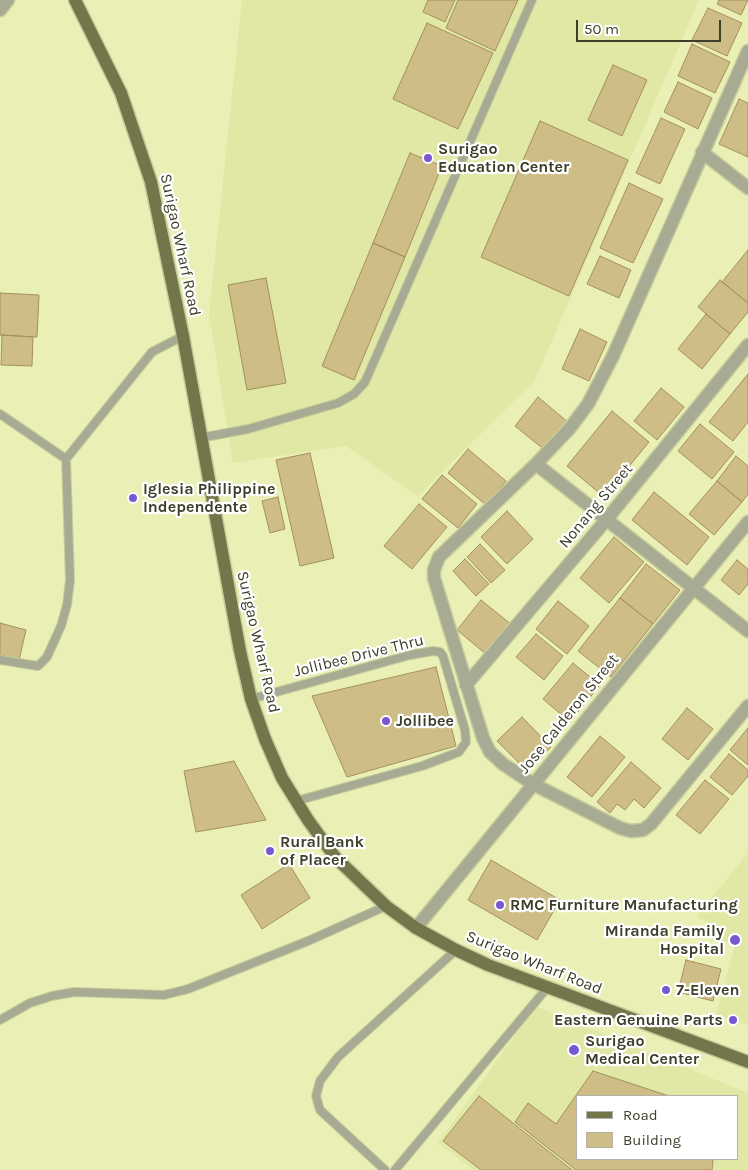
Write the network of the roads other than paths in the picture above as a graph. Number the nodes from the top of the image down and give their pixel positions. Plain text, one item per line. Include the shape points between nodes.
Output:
1 (8, 0) edge
2 (75, 0) edge
3 (532, 0) edge
4 (0, 10) edge
5 (748, 51) edge
6 (702, 152) junction
7 (746, 182) edge
8 (183, 336) junction
9 (748, 346) edge
10 (0, 414) edge
11 (200, 438) junction
12 (66, 459) junction
13 (536, 464) junction
14 (607, 519) junction
15 (748, 522) edge
16 (694, 587) junction
17 (748, 631) edge
18 (0, 660) edge
19 (466, 686) junction
20 (251, 700) junction
21 (748, 706) edge
22 (533, 784) junction
23 (296, 800) junction
24 (386, 906) junction
25 (416, 928) junction
26 (456, 950) junction
27 (547, 988) junction
28 (0, 1020) edge
29 (748, 1062) edge
30 (385, 1170) edge
31 (395, 1170) edge

1 - 4 street
2 - 8 main road, Surigao Wharf Road via 121,93 138,138 156,199
3 - 11 lane via 365,382 338,404 248,429
5 - 6 street
6 - 7 street
6 - 13 street via 602,380 570,428
8 - 11 main road, Surigao Wharf Road
8 - 12 lane via 152,352
9 - 14 street, Nonang Street
10 - 12 lane
11 - 20 main road, Surigao Wharf Road
12 - 18 lane via 70,580 61,626 47,657 38,666
13 - 14 street
13 - 19 street via 436,563 434,578
14 - 16 street
14 - 19 street, Nonang Street
15 - 16 street, Jose Calderon Street
16 - 17 street
16 - 22 street, Jose Calderon Street
19 - 22 street via 490,752
20 - 23 main road, Surigao Wharf Road via 268,747
20 - 23 lane, Jollibee Drive Thru via 410,655 433,651 443,656 465,730 466,742 459,752 422,766
21 - 22 street via 643,830 620,828
22 - 25 street, Jose Calderon Street
23 - 24 main road, Surigao Wharf Road via 336,857
24 - 25 main road, Surigao Wharf Road
24 - 28 lane via 188,989 155,995 74,992 30,1003
25 - 26 main road, Surigao Wharf Road
26 - 27 main road, Surigao Wharf Road
26 - 30 lane via 338,1057 320,1081 316,1096 320,1110
27 - 29 main road, Surigao Wharf Road
27 - 31 lane

